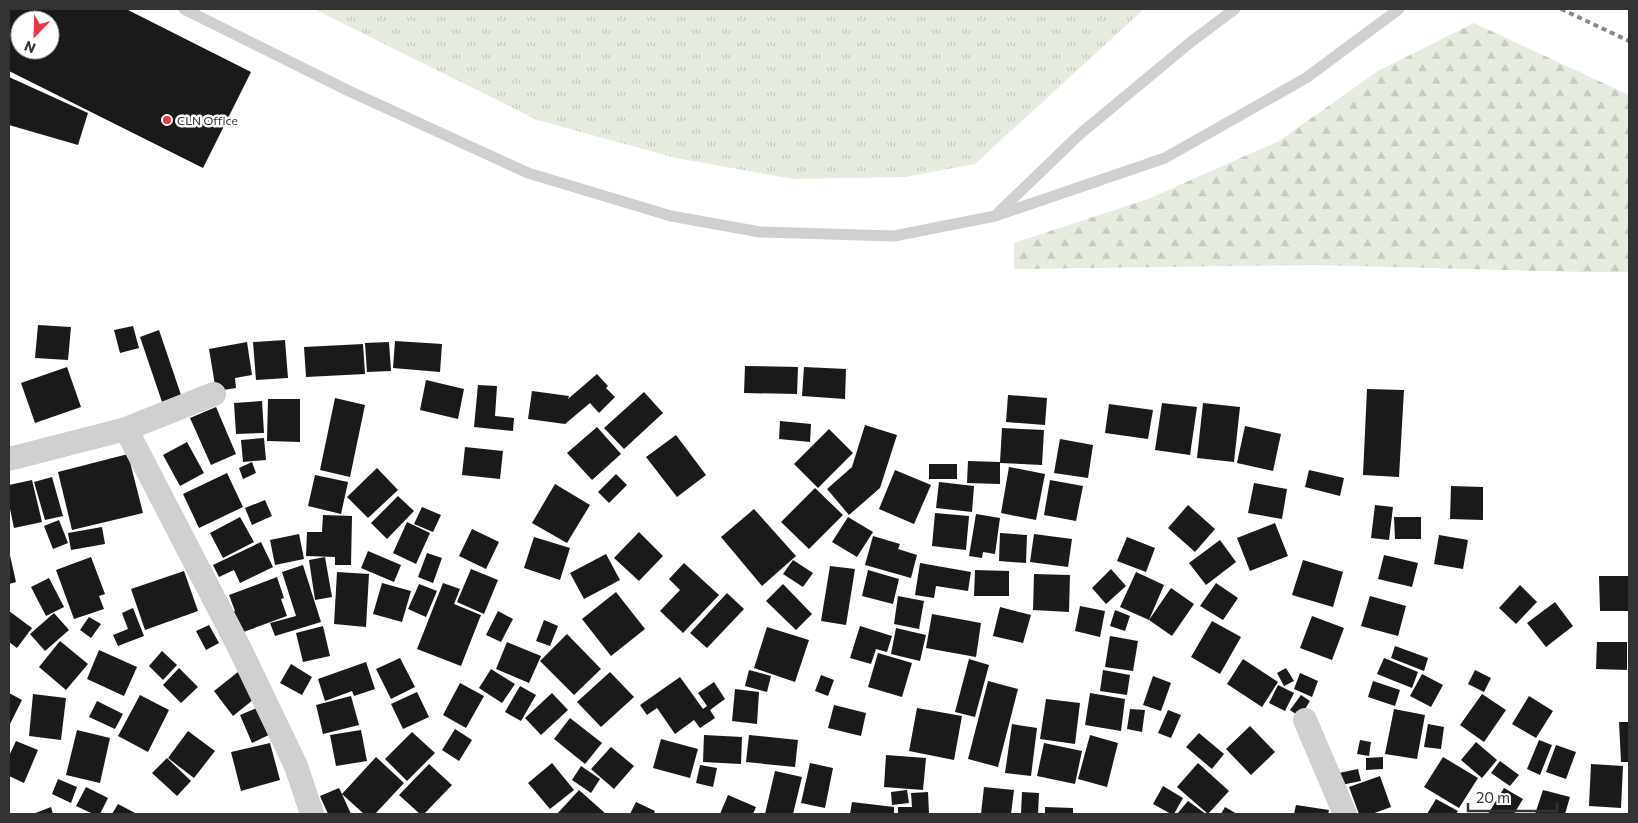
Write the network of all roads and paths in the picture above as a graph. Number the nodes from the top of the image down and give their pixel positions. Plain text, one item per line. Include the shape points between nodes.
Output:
1 (184, 9) edge
2 (1235, 9) edge
3 (1399, 9) edge
4 (995, 216) junction
5 (214, 394) dead end
6 (126, 429) junction
7 (9, 459) edge
8 (1305, 720) dead end
9 (312, 814) edge
10 (1345, 814) edge

1 - 4 lane via 349,91 528,173 671,216 760,232 894,236
2 - 4 lane via 1080,134
3 - 4 lane via 1306,78 1165,158
5 - 6 street
6 - 7 street
6 - 9 street via 244,657 296,766
8 - 10 street

